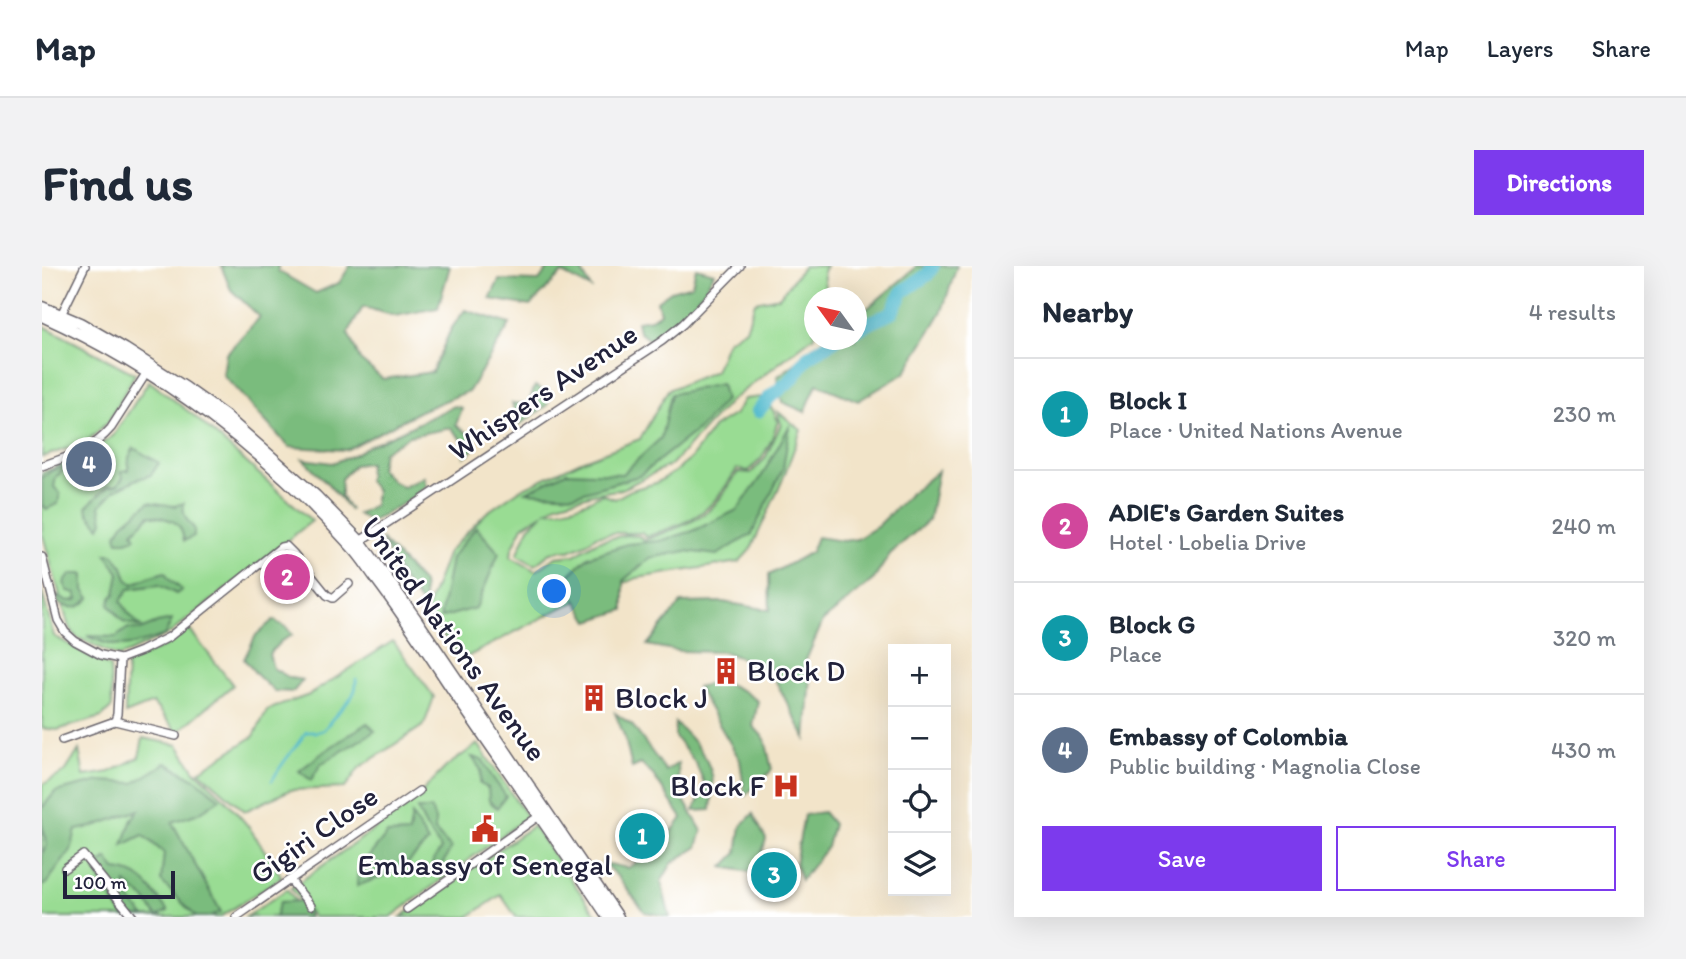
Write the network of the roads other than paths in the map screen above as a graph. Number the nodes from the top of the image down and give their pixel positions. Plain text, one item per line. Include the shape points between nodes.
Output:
1 (85, 266) edge
2 (740, 266) edge
3 (42, 307) edge
4 (42, 316) edge
5 (62, 319) junction
6 (149, 369) junction
7 (42, 466) edge
8 (356, 544) junction
9 (42, 557) edge
10 (349, 584) dead end
11 (120, 659) junction
12 (115, 721) junction
13 (176, 736) dead end
14 (62, 740) dead end
15 (504, 757) junction
16 (419, 791) dead end
17 (539, 816) junction
18 (65, 868) dead end
19 (290, 880) junction
20 (311, 906) dead end
21 (407, 909) dead end
22 (133, 917) edge
23 (236, 917) edge
24 (608, 917) edge
25 (618, 917) edge

1 - 5 street
2 - 8 street, Whispers Avenue via 662,341
3 - 5 street, United Nations Avenue
4 - 5 street, United Nations Avenue
5 - 6 street, United Nations Avenue via 125,349
6 - 7 street via 111,428 92,446
6 - 8 street, United Nations Avenue via 224,415 316,496
8 - 15 street, United Nations Avenue via 416,620
9 - 11 street via 65,632 101,655
10 - 11 street via 332,598 293,553 281,547 169,637
11 - 12 street
12 - 13 street
12 - 14 street
15 - 17 street, United Nations Avenue
15 - 25 street, United Nations Avenue
16 - 19 street, Gigiri Close
17 - 21 street
17 - 24 street, United Nations Avenue
18 - 22 street via 83,855
19 - 20 street
19 - 23 street, Gigiri Close

